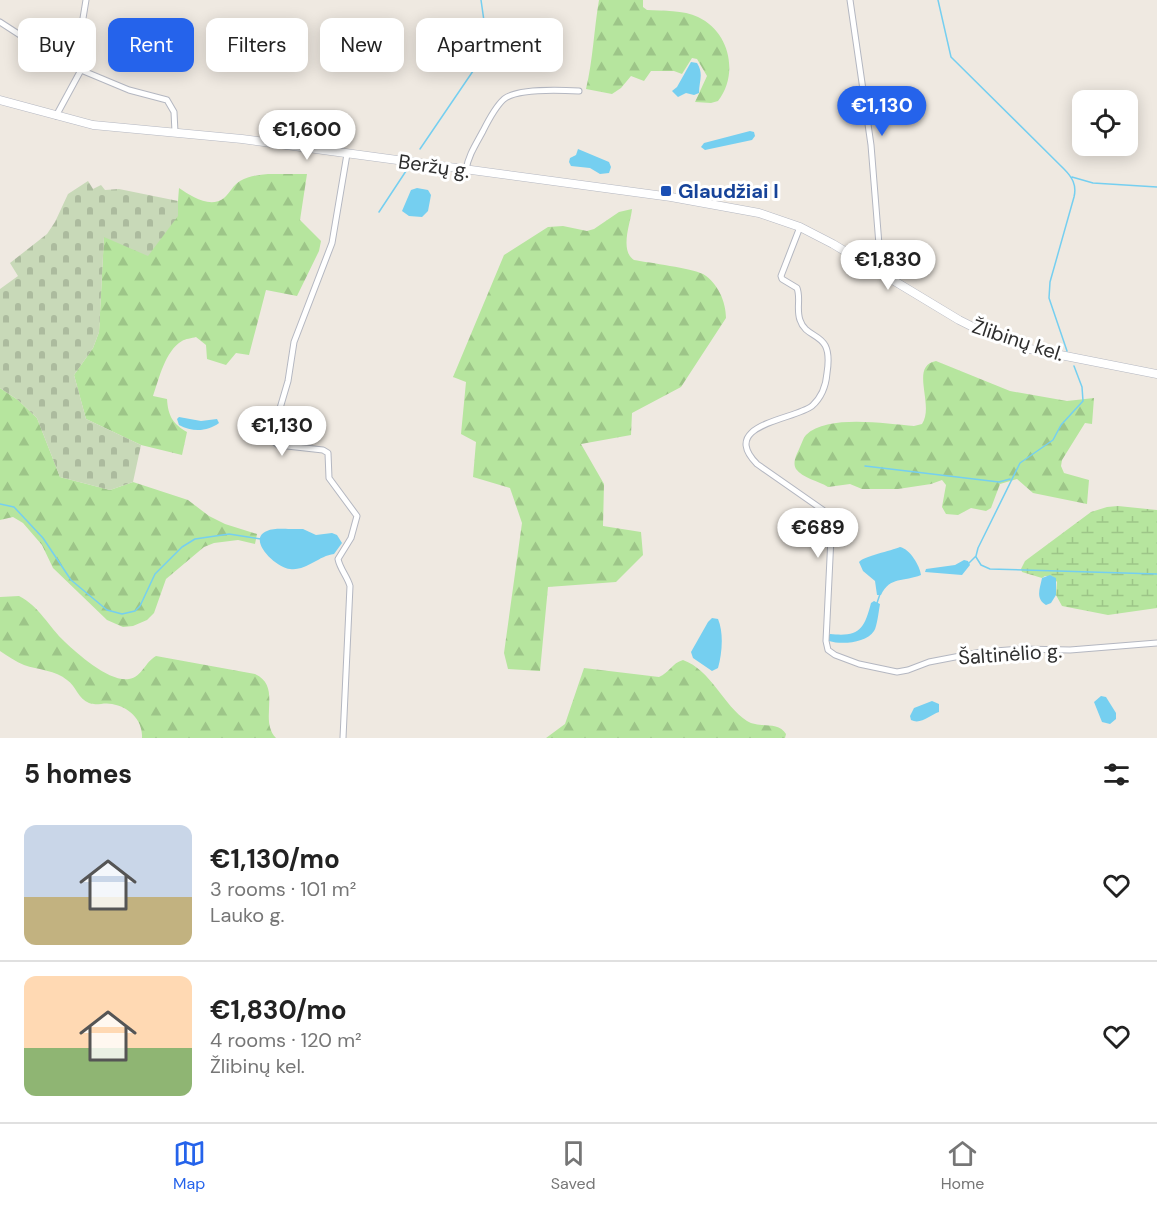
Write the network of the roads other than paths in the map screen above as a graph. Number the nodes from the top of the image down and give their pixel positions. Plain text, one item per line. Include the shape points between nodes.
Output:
1 (86, 0) edge
2 (850, 0) edge
3 (84, 18) edge
4 (0, 22) edge
5 (18, 34) edge
6 (76, 72) edge
7 (87, 72) edge
8 (579, 91) dead end
9 (0, 100) edge
10 (56, 116) junction
11 (175, 132) junction
12 (347, 154) junction
13 (466, 170) junction
14 (621, 191) joint
15 (800, 227) junction
16 (876, 269) junction
17 (1157, 374) edge
18 (1157, 643) edge
19 (343, 738) edge

1 - 3 street
2 - 16 street via 874,175 880,257
4 - 5 street
6 - 10 street
7 - 11 street via 167,100 174,112
8 - 13 street via 553,90 506,98 489,120
9 - 10 main road, Beržų g.
10 - 11 main road, Beržų g. via 93,125
11 - 12 main road, Beržų g.
12 - 13 main road, Beržų g.
12 - 19 street via 332,243 294,342 288,381 273,432 278,444 328,453 329,478 357,516 351,538 338,559 350,586
13 - 14 main road, Beržų g.
14 - 15 main road, Žlibinų kel. via 747,210
15 - 16 main road, Žlibinų kel.
15 - 18 street, Šaltinėlio g. via 780,276 797,288 802,325 821,338 826,348 826,384 811,406 755,429 747,447 757,464 823,510 830,521 828,650 859,664 897,672 981,652
16 - 17 main road, Žlibinų kel. via 959,320 1004,340 1059,356

